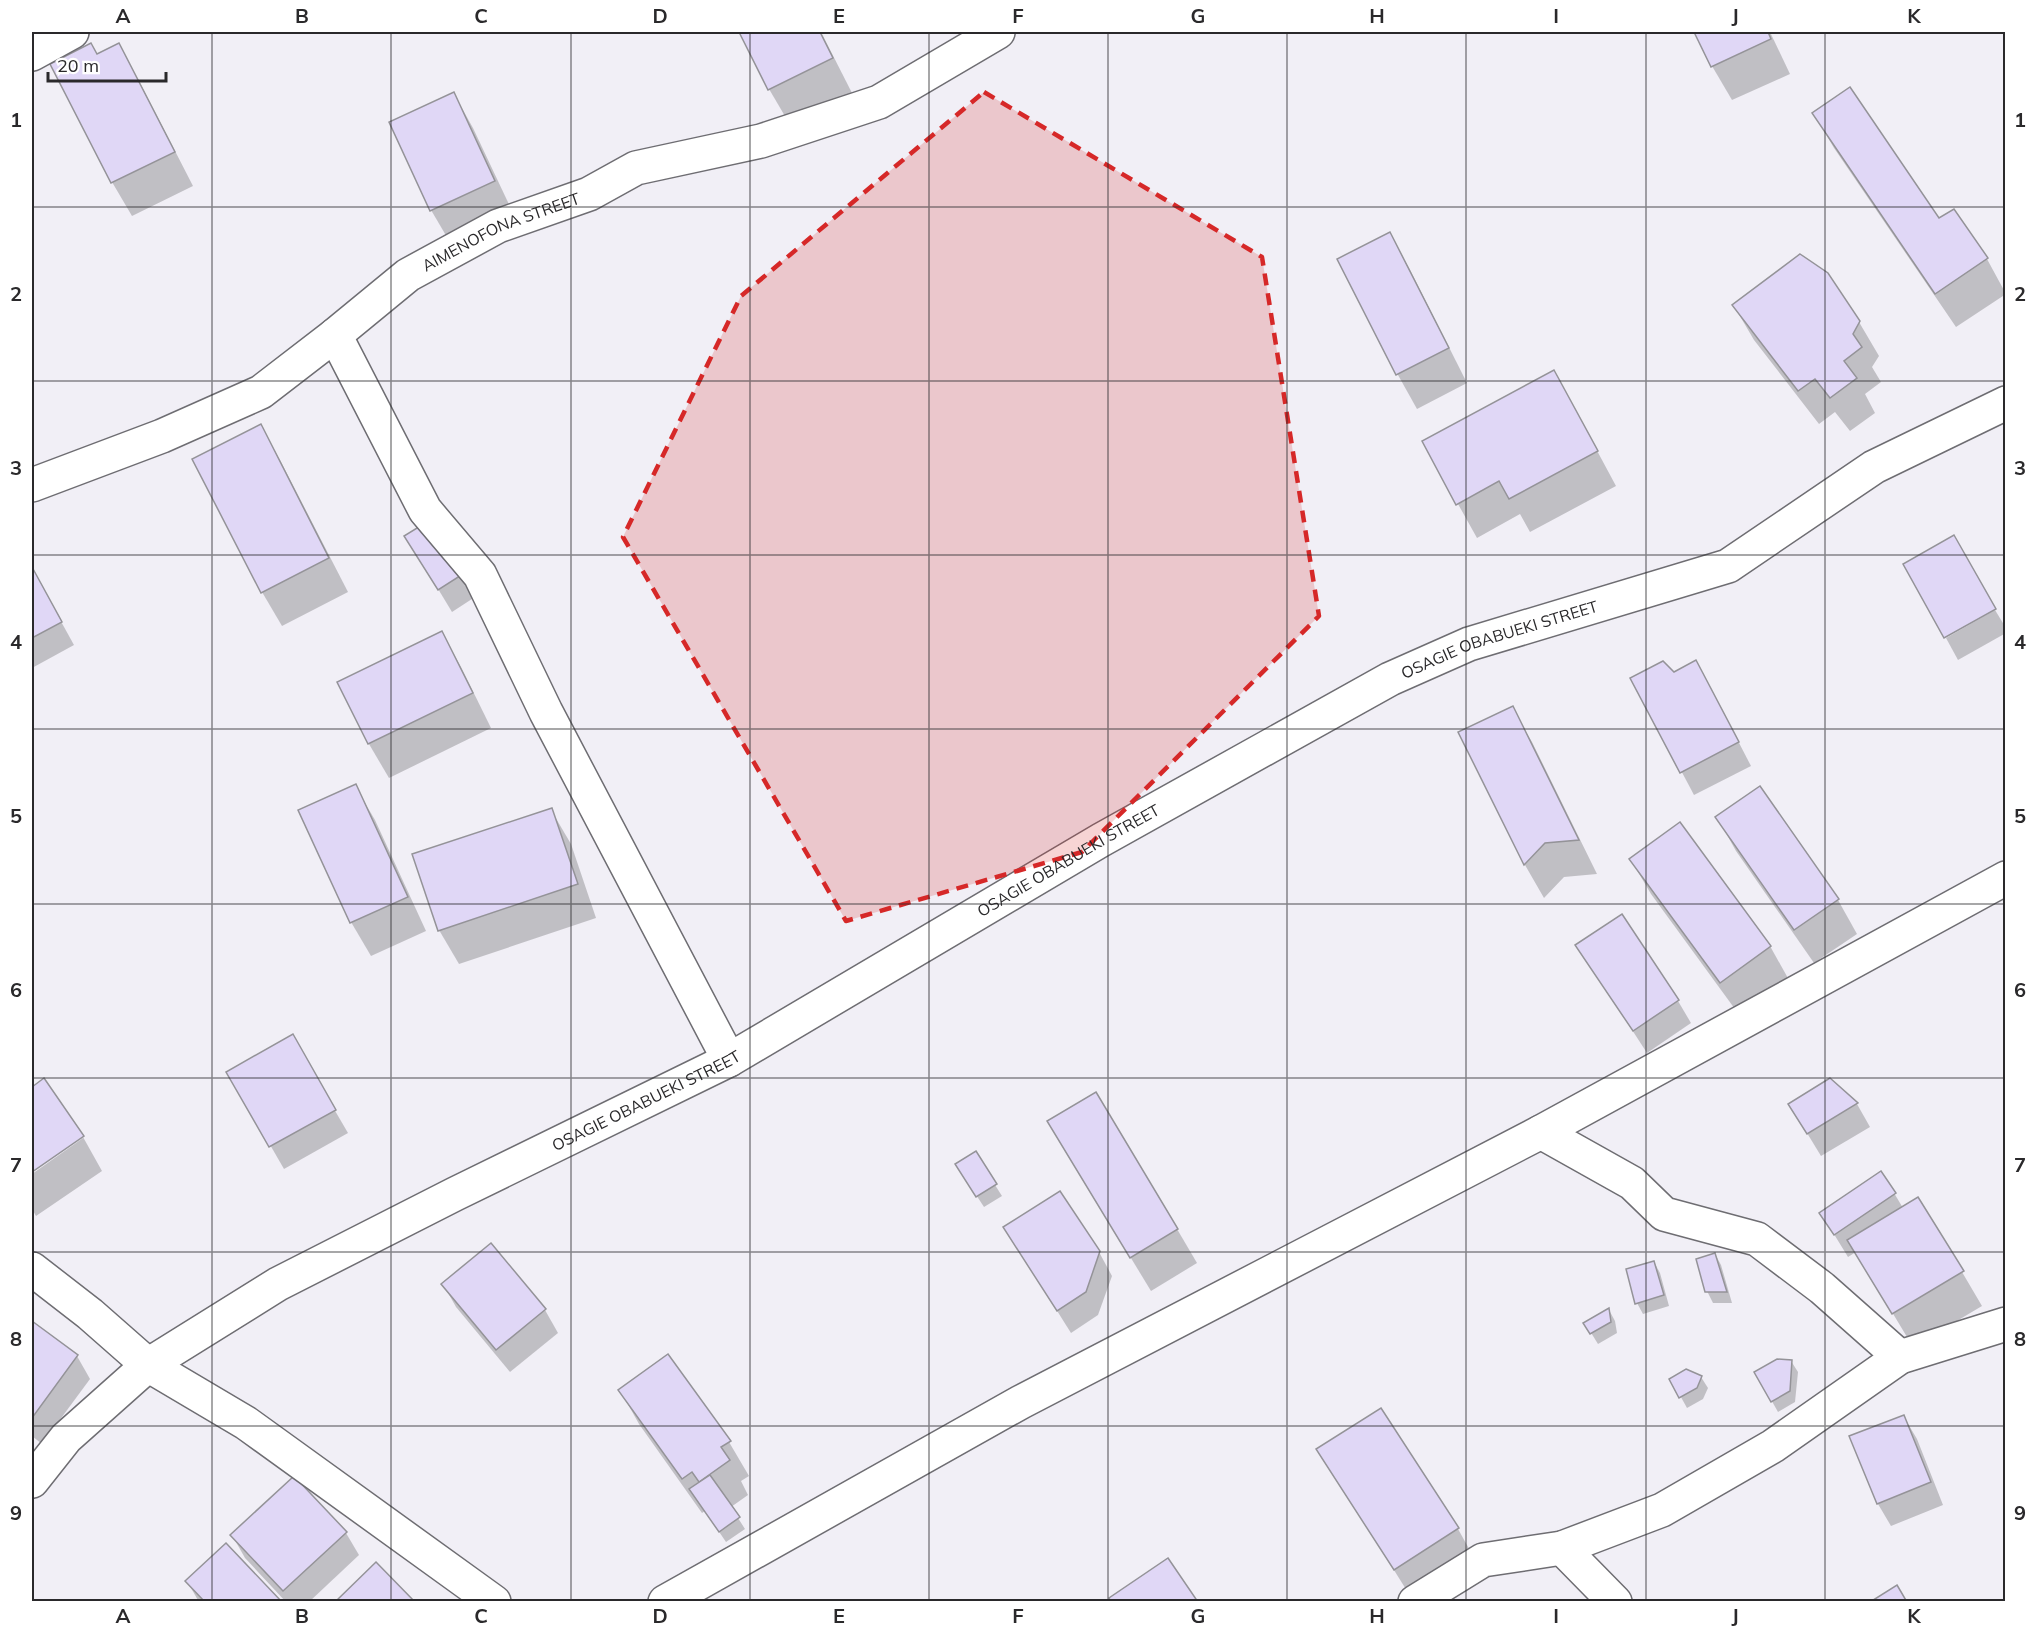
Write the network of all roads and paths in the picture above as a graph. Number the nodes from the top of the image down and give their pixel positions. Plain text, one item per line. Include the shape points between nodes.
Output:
1 (72, 32) edge
2 (998, 32) edge
3 (32, 54) edge
4 (334, 335) junction
5 (2006, 403) edge
6 (32, 485) edge
7 (2006, 878) edge
8 (729, 1060) junction
9 (1541, 1132) junction
10 (32, 1269) edge
11 (2006, 1324) edge
12 (1900, 1357) junction
13 (148, 1365) junction
14 (32, 1481) edge
15 (1562, 1548) junction
16 (494, 1602) edge
17 (665, 1602) edge
18 (1415, 1602) edge
19 (1615, 1602) edge

1 - 3 street
2 - 4 street, AIMENOFONA STREET via 879,102 761,141 636,168 590,194 498,226 408,275
4 - 6 street, AIMENOFONA STREET via 261,392 162,436
4 - 8 street via 425,510 480,575 546,712
5 - 8 street, OSAGIE OBABUEKI STREET via 1874,467 1728,566 1469,644 1390,679 1101,840
7 - 9 street
8 - 13 street, OSAGIE OBABUEKI STREET via 278,1284
9 - 12 street via 1632,1183 1664,1214 1757,1239 1822,1288
9 - 17 street via 1021,1402
10 - 13 street
11 - 12 street
12 - 15 street via 1773,1446 1662,1510
13 - 14 street, OSAGIE OBABUEKI STREET via 66,1438
13 - 16 street via 246,1423
15 - 18 street via 1483,1560
15 - 19 street

